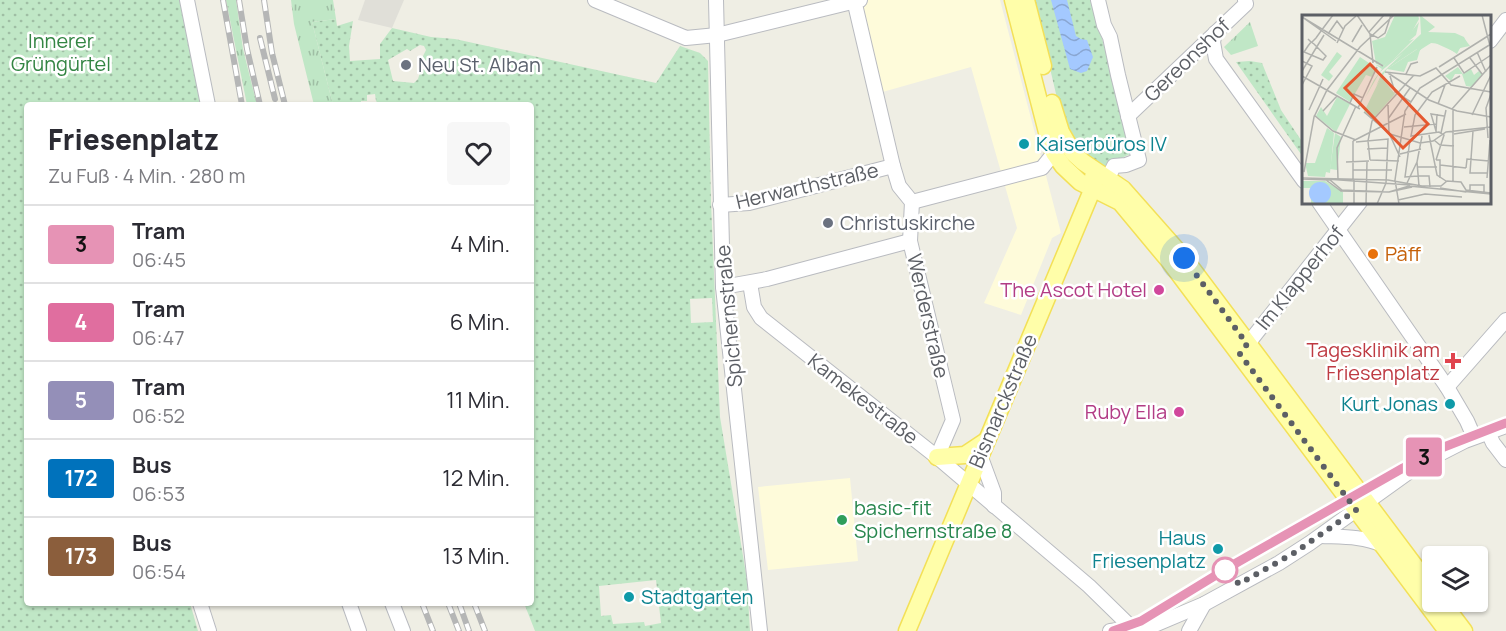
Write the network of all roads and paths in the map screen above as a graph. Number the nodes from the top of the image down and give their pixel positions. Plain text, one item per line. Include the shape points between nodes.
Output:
1 (187, 0) edge
2 (595, 0) edge
3 (716, 0) edge
4 (856, 0) edge
5 (1013, 0) edge
6 (1026, 0) edge
7 (1098, 0) edge
8 (1246, 2) edge
9 (1506, 20) edge
10 (1215, 33) junction
11 (717, 34) junction
12 (1491, 40) edge
13 (207, 102) edge
14 (1128, 116) junction
15 (1054, 153) junction
16 (893, 166) junction
17 (1101, 174) junction
18 (1302, 178) edge
19 (1087, 185) junction
20 (1112, 197) junction
21 (912, 202) junction
22 (1320, 204) edge
23 (1358, 204) edge
24 (720, 205) junction
25 (1338, 229) junction
26 (1071, 240) junction
27 (910, 241) junction
28 (750, 282) junction
29 (723, 287) junction
30 (1506, 320) edge
31 (1244, 349) junction
32 (1447, 387) junction
33 (1506, 426) edge
34 (1488, 432) junction
35 (1474, 437) junction
36 (983, 448) junction
37 (937, 457) junction
38 (1506, 460) edge
39 (968, 484) junction
40 (994, 506) junction
41 (1361, 506) junction
42 (1321, 536) junction
43 (1383, 545) junction
44 (1422, 578) edge
45 (1204, 604) junction
46 (201, 606) edge
47 (350, 606) edge
48 (393, 606) edge
49 (1450, 612) edge
50 (1136, 630) edge
51 (209, 631) edge
52 (358, 631) edge
53 (403, 631) edge
54 (760, 631) edge
55 (907, 631) edge
56 (1110, 631) edge
57 (1189, 631) edge
58 (1447, 631) edge
59 (1464, 631) edge

1 - 13 street
2 - 11 street via 686,38
3 - 11 street, Spichernstraße
4 - 11 street
4 - 16 street
5 - 15 main road
6 - 17 main road via 1061,132 1073,153
7 - 14 street
8 - 10 street, Gereonshof
9 - 12 street
10 - 14 street, Gereonshof
10 - 18 street via 1216,58
11 - 24 street, Spichernstraße
14 - 17 street via 1139,160 1114,166
15 - 19 main road via 1063,166
15 - 21 street via 1042,168
16 - 21 street via 899,186
16 - 24 street, Herwarthstraße via 749,203
17 - 19 main road, Bismarckstraße
17 - 31 main road via 1123,189 1184,258
19 - 20 main road
19 - 26 main road, Bismarckstraße
20 - 26 main road via 1087,217
20 - 31 main road
21 - 27 street, Werderstraße
22 - 25 street
23 - 25 street, Im Klapperhof
24 - 29 street, Spichernstraße
25 - 31 street, Im Klapperhof
25 - 32 street
26 - 36 main road, Bismarckstraße
27 - 28 street
27 - 37 street, Werderstraße via 953,420
28 - 29 street
28 - 37 street, Kamekestraße via 754,307 761,318
29 - 54 street, Spichernstraße
30 - 32 street
31 - 41 main road
32 - 35 street
33 - 34 street
34 - 35 street
34 - 38 street
35 - 41 street via 1420,464
36 - 37 main road via 965,455
36 - 39 main road, Bismarckstraße
36 - 40 street
37 - 39 street, Kamekestraße
39 - 40 street, Kamekestraße
39 - 55 main road, Bismarckstraße
40 - 50 street, Kamekestraße
41 - 42 street
41 - 43 main road
41 - 44 main road
42 - 43 street via 1356,537
42 - 45 street
43 - 58 main road
45 - 50 street
45 - 57 street
46 - 51 street
47 - 52 street
48 - 53 street
49 - 59 main road
50 - 56 street

